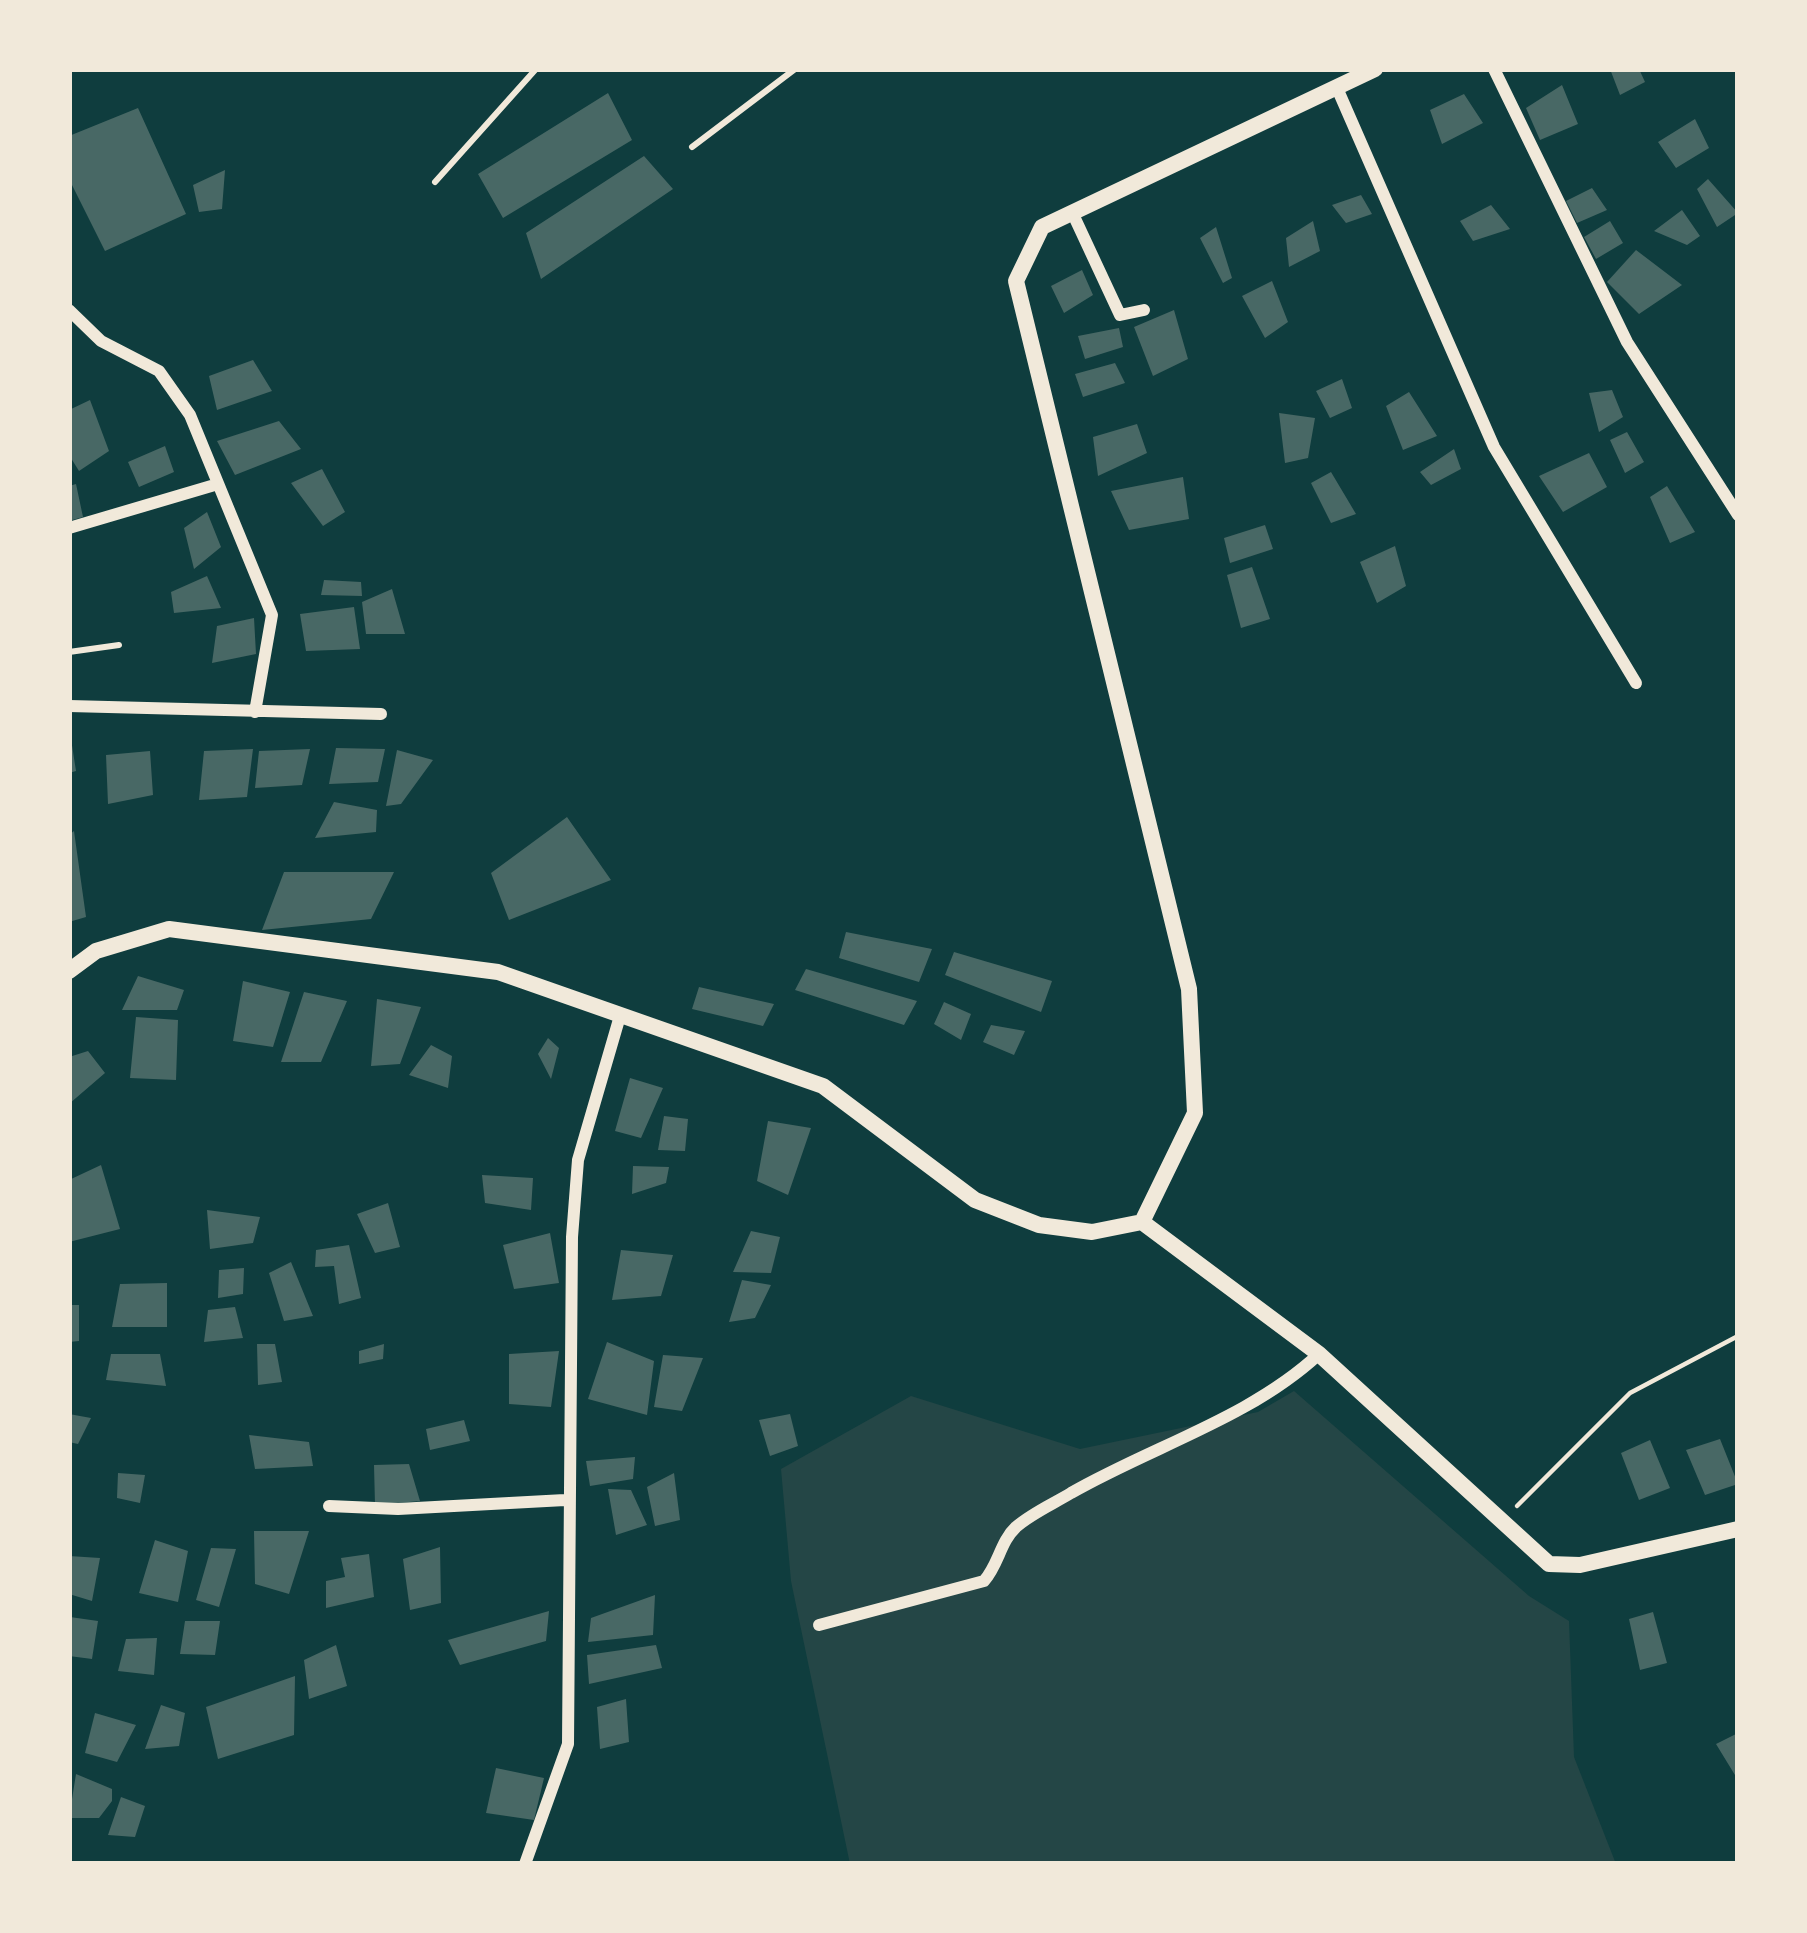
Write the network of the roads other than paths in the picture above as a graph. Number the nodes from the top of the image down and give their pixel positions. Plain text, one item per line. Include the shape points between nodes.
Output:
1 (536, 69) edge
2 (795, 69) edge
3 (1375, 69) edge
4 (1494, 69) edge
5 (1337, 88) junction
6 (692, 147) dead end
7 (435, 182) dead end
8 (1072, 212) junction
9 (69, 310) edge
10 (1144, 310) dead end
11 (218, 484) junction
12 (1738, 515) edge
13 (69, 528) edge
14 (119, 644) dead end
15 (69, 652) edge
16 (1636, 683) dead end
17 (69, 706) edge
18 (255, 712) junction
19 (381, 714) dead end
20 (69, 971) edge
21 (620, 1016) junction
22 (1142, 1222) junction
23 (1319, 1354) junction
24 (566, 1500) junction
25 (329, 1506) dead end
26 (1738, 1529) edge
27 (819, 1625) dead end
28 (525, 1864) edge

1 - 7 lane
2 - 6 lane
3 - 5 street
4 - 12 street via 1627,342
5 - 8 street
5 - 16 street via 1494,447
8 - 10 street via 1120,315
8 - 22 street via 1042,227 1016,280 1189,989 1195,1113
9 - 11 street via 101,341 159,371 190,416
11 - 13 street
11 - 18 street via 272,615
14 - 15 lane
17 - 18 street
18 - 19 street
20 - 21 street via 96,951 170,929 498,972
21 - 22 street via 823,1086 975,1200 1039,1225 1092,1232
21 - 24 street via 578,1160
22 - 23 street
23 - 26 street via 1549,1564 1580,1565
23 - 27 street via 1286,1385 1020,1523 984,1581
24 - 25 street
24 - 28 street via 568,1744

